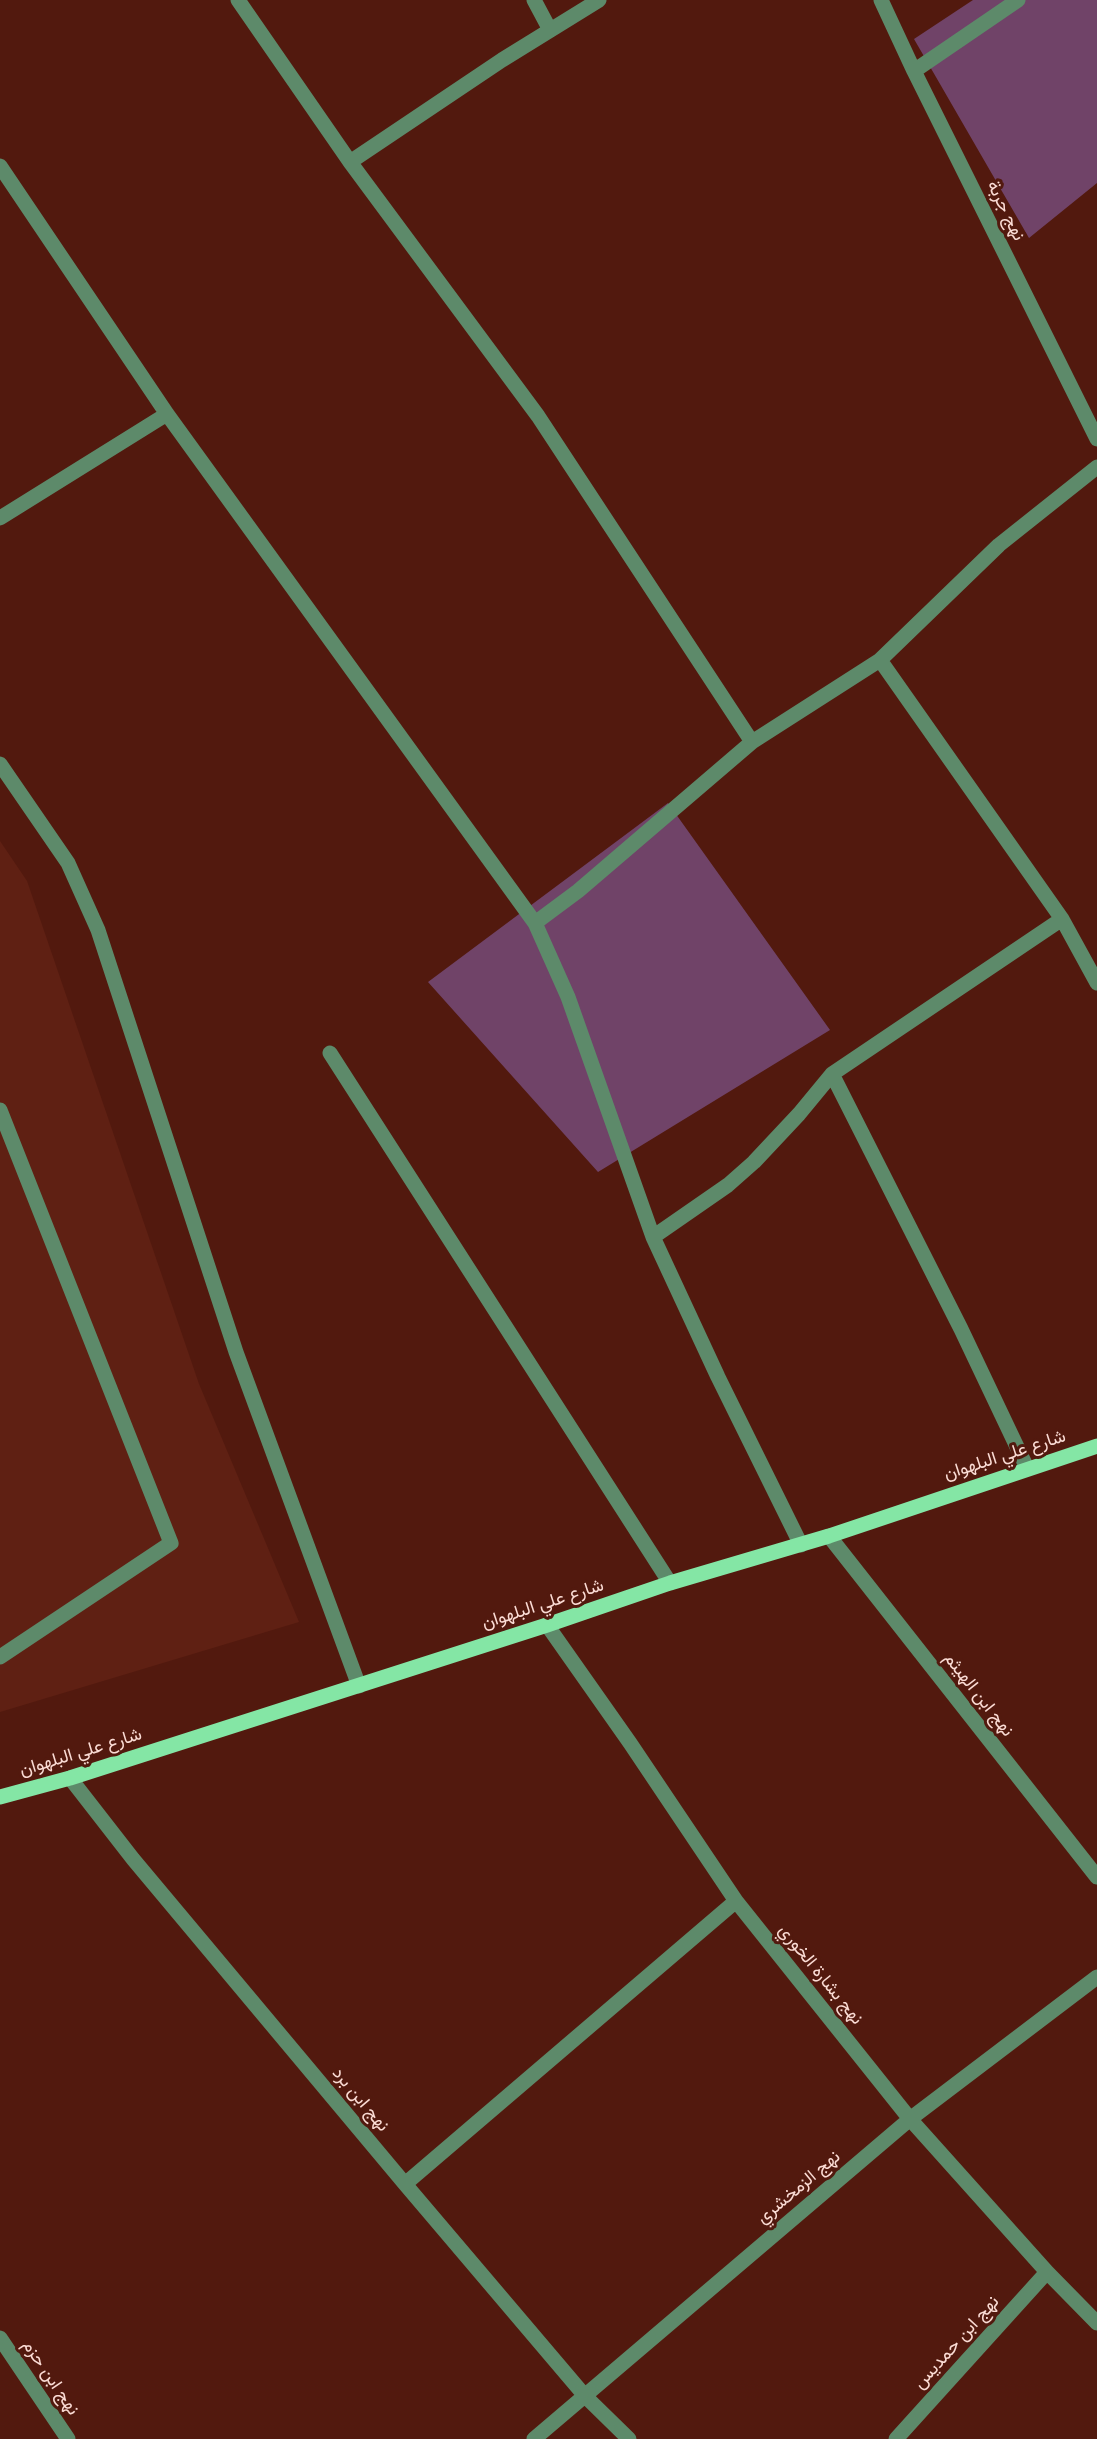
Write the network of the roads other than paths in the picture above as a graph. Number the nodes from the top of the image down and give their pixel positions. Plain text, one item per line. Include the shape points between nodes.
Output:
1 (238, 0) edge
2 (534, 0) edge
3 (598, 0) edge
4 (881, 0) edge
5 (1018, 0) edge
6 (550, 30) junction
7 (914, 71) junction
8 (350, 162) junction
9 (0, 166) edge
10 (167, 414) junction
11 (1097, 439) edge
12 (1097, 467) edge
13 (0, 518) edge
14 (879, 660) junction
15 (752, 742) junction
16 (0, 764) edge
17 (1062, 919) junction
18 (535, 923) junction
19 (1097, 983) edge
20 (330, 1053) dead end
21 (832, 1074) junction
22 (0, 1110) edge
23 (653, 1237) junction
24 (1097, 1446) edge
25 (1027, 1468) junction
26 (828, 1536) junction
27 (801, 1545) junction
28 (670, 1583) junction
29 (547, 1625) junction
30 (0, 1657) edge
31 (359, 1686) junction
32 (70, 1778) junction
33 (0, 1797) edge
34 (1097, 1877) edge
35 (736, 1901) junction
36 (1097, 1977) edge
37 (910, 2119) junction
38 (405, 2184) junction
39 (1047, 2272) junction
40 (1097, 2323) edge
41 (0, 2338) edge
42 (585, 2396) junction
43 (68, 2439) edge
44 (534, 2439) edge
45 (629, 2439) edge
46 (896, 2439) edge

1 - 8 street
2 - 6 street
3 - 6 street
4 - 7 street, نهج جربة
5 - 7 street
6 - 8 street
7 - 11 street, نهج جربة
8 - 15 street via 538,416
9 - 10 street
10 - 13 street
10 - 18 street
12 - 14 street via 999,545
14 - 15 street
14 - 17 street
15 - 18 street
16 - 31 street via 68,863 98,930 236,1352
17 - 19 street
17 - 21 street
18 - 23 street via 568,997
20 - 28 street
21 - 23 street via 754,1162
21 - 25 street
22 - 30 street via 171,1543
23 - 27 street
24 - 25 main road, شارع علي البلهوان
25 - 26 main road, شارع علي البلهوان
26 - 27 main road, شارع علي البلهوان
26 - 34 street, نهج ابن الهيثم
27 - 28 main road, شارع علي البلهوان
28 - 29 main road, شارع علي البلهوان
29 - 31 main road, شارع علي البلهوان
29 - 35 street, نهج بشارة الخوري
31 - 32 main road, شارع علي البلهوان
32 - 33 main road, شارع علي البلهوان
32 - 38 street, نهج ابن برد
35 - 37 street, نهج بشارة الخوري
35 - 38 street
36 - 37 street, نهج الزمخشري
37 - 39 street, نهج بشارة الخوري
37 - 42 street, نهج الزمخشري
38 - 42 street, نهج ابن برد
39 - 40 street, نهج بشارة الخوري
39 - 46 street, نهج ابن حمديس
41 - 43 street, نهج ابن حزم
42 - 44 street, نهج الزمخشري
42 - 45 street, نهج ابن برد

